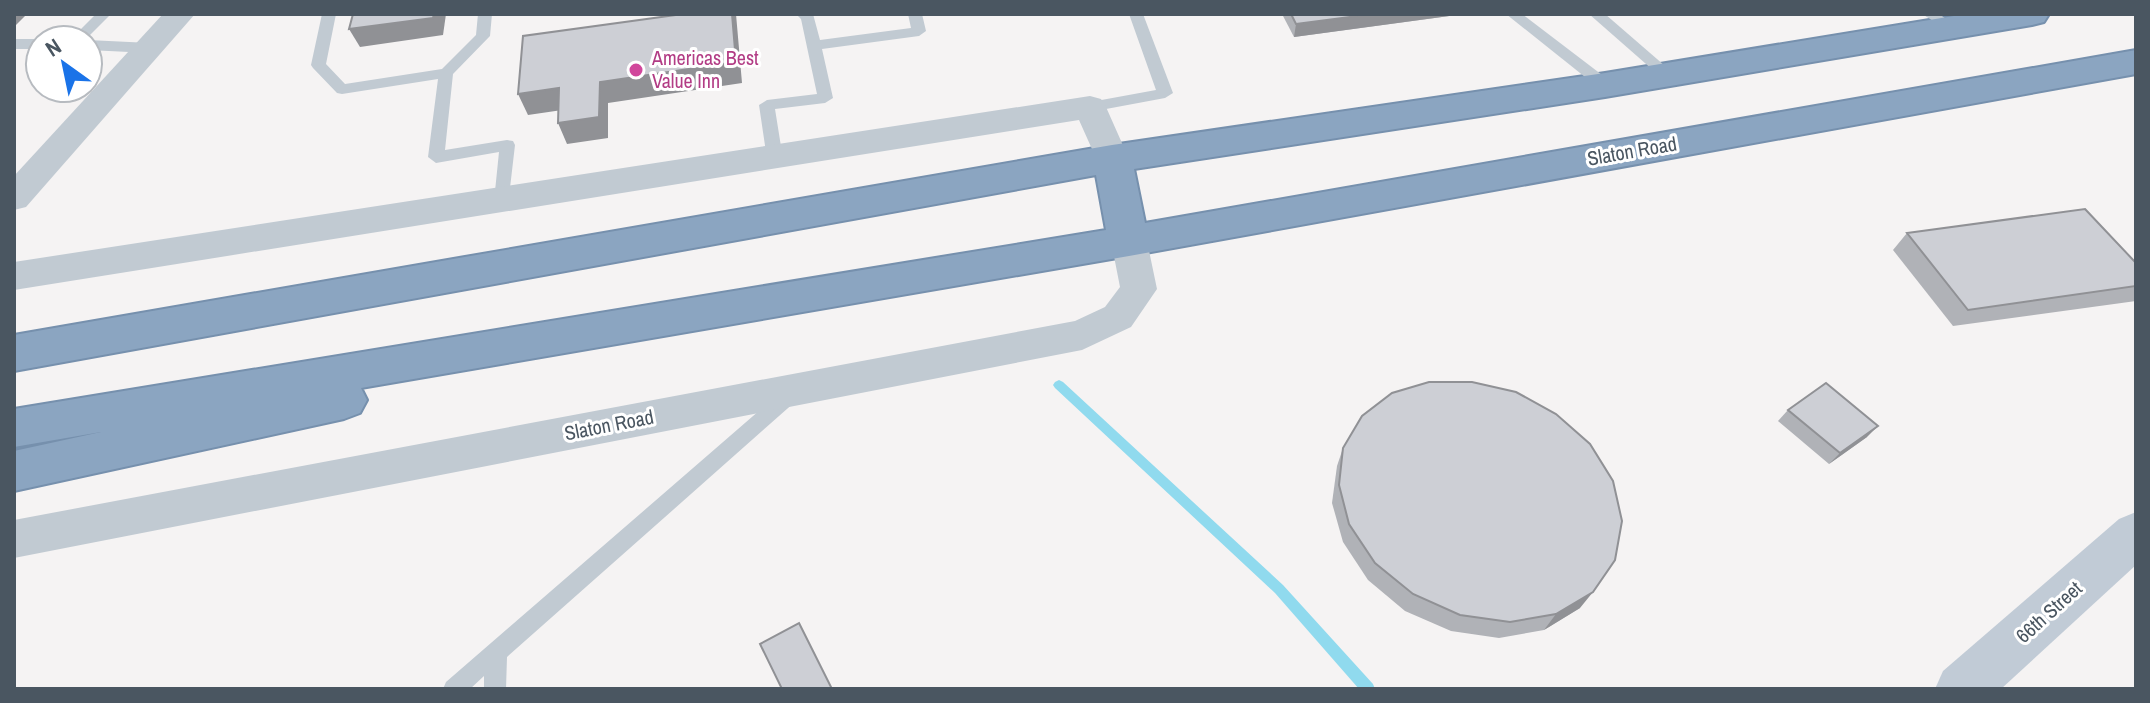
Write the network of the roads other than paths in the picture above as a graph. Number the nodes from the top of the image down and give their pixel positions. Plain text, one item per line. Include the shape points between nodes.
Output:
1 (180, 14) edge
2 (329, 14) edge
3 (485, 14) edge
4 (803, 14) edge
5 (915, 14) edge
6 (1136, 14) edge
7 (1513, 14) edge
8 (1596, 14) edge
9 (2032, 14) edge
10 (1940, 21) edge
11 (815, 45) junction
12 (104, 46) edge
13 (150, 48) junction
14 (2136, 62) edge
15 (446, 73) junction
16 (1667, 75) junction
17 (1605, 85) junction
18 (1090, 107) junction
19 (775, 159) junction
20 (1112, 159) junction
21 (14, 198) edge
22 (502, 201) junction
23 (1129, 241) junction
24 (14, 276) edge
25 (266, 308) junction
26 (728, 309) junction
27 (14, 330) edge
28 (14, 353) edge
29 (797, 389) junction
30 (14, 428) edge
31 (14, 471) edge
32 (2136, 534) edge
33 (14, 539) edge
34 (496, 653) junction
35 (454, 689) edge
36 (495, 689) edge
37 (1962, 689) edge

1 - 13 street
2 - 15 lane via 318,65 342,89
3 - 15 lane via 483,36
4 - 11 lane
5 - 11 lane via 919,31
6 - 18 lane via 1165,93
7 - 17 lane
8 - 16 lane
9 - 10 highway
10 - 16 highway
11 - 19 lane via 825,98 767,105
12 - 13 lane
13 - 21 street
14 - 23 highway, Slaton Road
15 - 22 lane via 436,157 507,145
16 - 17 highway
17 - 20 highway
18 - 19 street
18 - 20 street
19 - 22 street
20 - 23 highway
20 - 25 highway
22 - 24 street
23 - 26 highway, Slaton Road
23 - 29 street, Slaton Road via 1139,289 1118,317 1082,335
25 - 27 highway
25 - 28 highway
26 - 30 highway, Slaton Road
26 - 31 highway via 282,415
29 - 33 street, Slaton Road
29 - 34 lane
32 - 37 street, 66th Street
34 - 35 lane
34 - 36 lane

